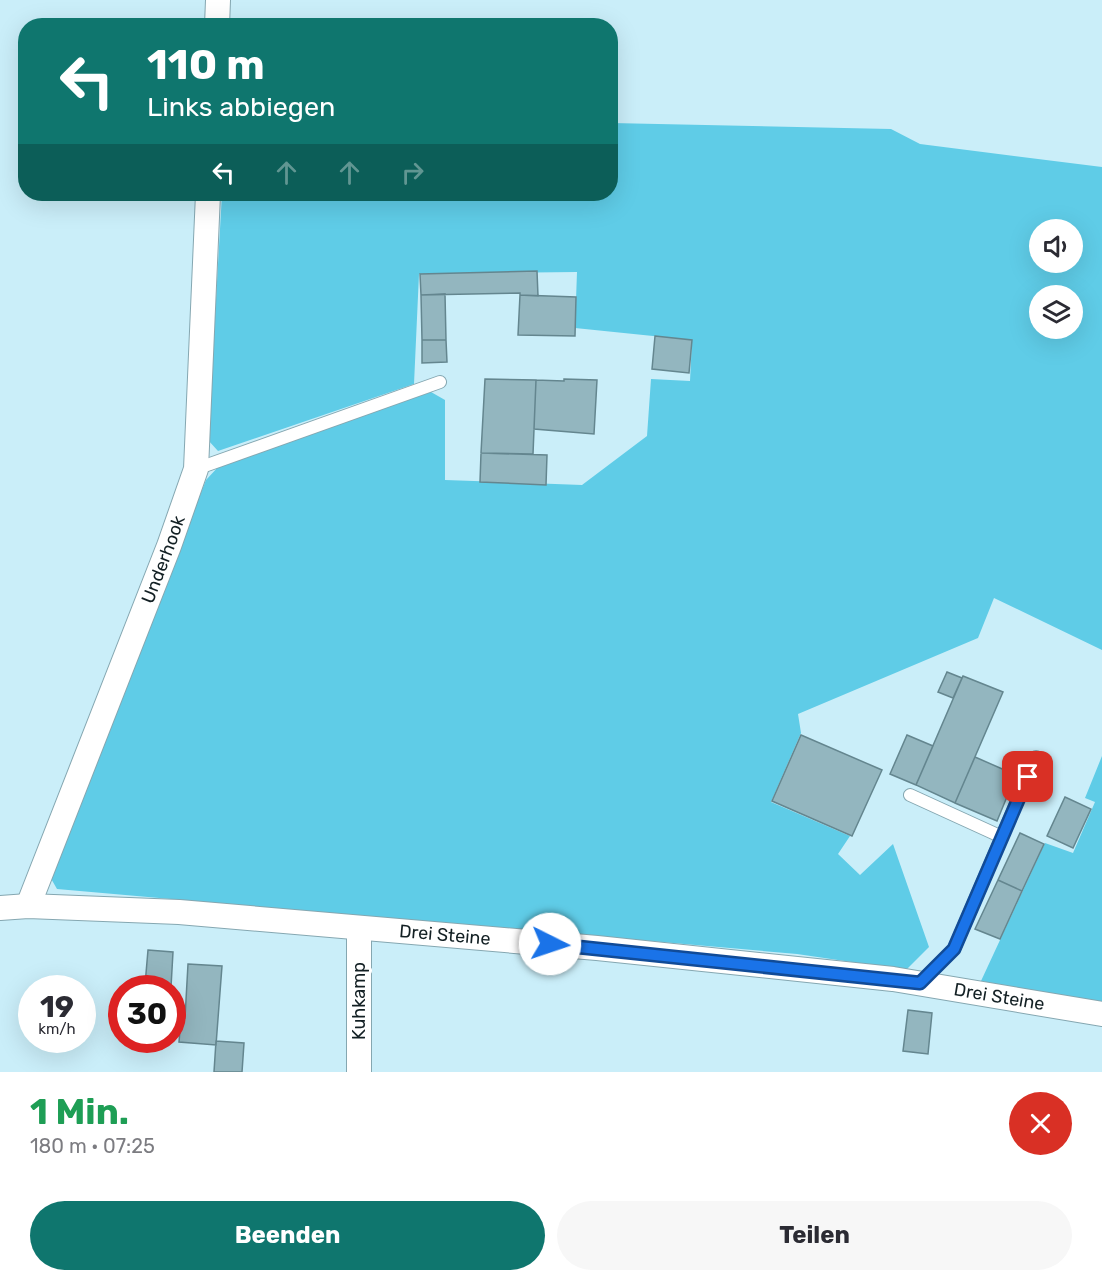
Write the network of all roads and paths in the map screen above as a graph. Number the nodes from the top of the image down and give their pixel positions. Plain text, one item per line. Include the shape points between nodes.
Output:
1 (218, 0) edge
2 (217, 18) edge
3 (208, 201) edge
4 (440, 382) dead end
5 (196, 469) junction
6 (1036, 757) dead end
7 (910, 795) dead end
8 (1002, 837) junction
9 (28, 906) junction
10 (0, 908) edge
11 (359, 930) junction
12 (920, 983) junction
13 (1102, 1014) edge
14 (359, 1072) edge

1 - 2 street
3 - 5 street, Underhook
4 - 5 lane
5 - 9 street, Underhook
6 - 8 lane
7 - 8 lane
8 - 12 lane via 954,949
9 - 10 street, Drei Steine
9 - 11 street, Drei Steine via 179,912
11 - 12 street, Drei Steine via 597,948
11 - 14 street, Kuhkamp
12 - 13 street, Drei Steine

